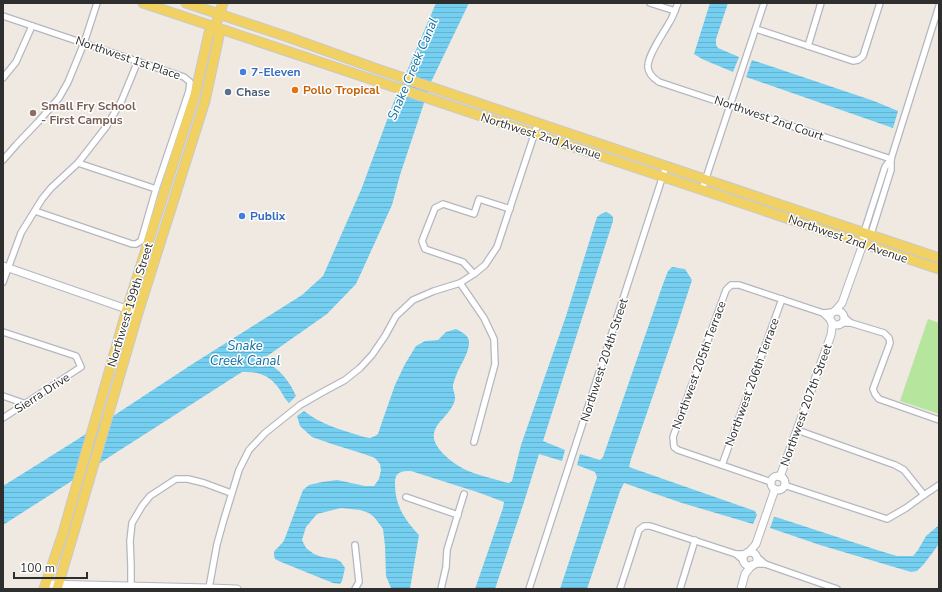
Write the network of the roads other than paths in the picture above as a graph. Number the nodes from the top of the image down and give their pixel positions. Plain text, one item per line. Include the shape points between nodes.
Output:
1 (97, 3) edge
2 (143, 3) edge
3 (188, 3) edge
4 (223, 3) edge
5 (650, 3) edge
6 (678, 3) edge
7 (764, 3) edge
8 (821, 3) edge
9 (880, 3) edge
10 (939, 6) edge
11 (675, 11) junction
12 (219, 14) junction
13 (3, 16) edge
14 (32, 26) junction
15 (215, 27) junction
16 (756, 29) junction
17 (84, 43) junction
18 (808, 46) junction
19 (334, 54) junction
20 (138, 61) junction
21 (330, 66) junction
22 (3, 78) edge
23 (474, 102) junction
24 (730, 105) junction
25 (470, 112) junction
26 (538, 123) junction
27 (535, 134) junction
28 (891, 159) junction
29 (3, 160) edge
30 (78, 163) junction
31 (666, 166) junction
32 (662, 176) junction
33 (706, 179) junction
34 (156, 190) junction
35 (702, 190) junction
36 (510, 209) junction
37 (35, 211) junction
38 (867, 233) junction
39 (863, 244) junction
40 (939, 258) edge
41 (6, 267) edge
42 (939, 269) edge
43 (474, 274) junction
44 (3, 282) edge
45 (460, 283) junction
46 (782, 299) junction
47 (842, 303) junction
48 (128, 309) junction
49 (834, 312) junction
50 (138, 313) junction
51 (823, 313) junction
52 (838, 320) junction
53 (3, 332) edge
54 (3, 396) edge
55 (26, 404) junction
56 (3, 418) edge
57 (939, 420) edge
58 (797, 430) junction
59 (474, 442) dead end
60 (722, 465) junction
61 (780, 477) junction
62 (771, 482) junction
63 (939, 485) edge
64 (784, 486) junction
65 (775, 490) junction
66 (231, 493) junction
67 (464, 494) dead end
68 (924, 495) junction
69 (406, 497) dead end
70 (458, 515) junction
71 (695, 540) junction
72 (355, 545) dead end
73 (751, 559) junction
74 (131, 586) junction
75 (45, 587) edge
76 (57, 587) edge
77 (209, 588) junction
78 (237, 589) edge
79 (355, 589) edge
80 (441, 589) edge
81 (529, 589) edge
82 (620, 589) edge
83 (680, 589) edge
84 (740, 589) edge
85 (838, 589) edge

1 - 17 street
2 - 15 main road, Northwest 2nd Avenue
3 - 12 main road, Northwest 2nd Avenue
4 - 12 main road, Northwest 199th Street
5 - 11 street
6 - 11 street
7 - 16 street
8 - 18 street
9 - 18 street via 863,56 858,60 853,61
10 - 28 street, Northwest 207th Street
11 - 24 street, Northwest 2nd Court via 650,57 647,66 649,72 659,82
12 - 15 main road, Northwest 199th Street
12 - 19 main road, Northwest 2nd Avenue
13 - 14 street, Northwest 1st Place
14 - 17 street, Northwest 1st Place
14 - 22 street via 16,62
15 - 21 main road, Northwest 2nd Avenue
15 - 48 main road, Northwest 199th Street via 209,33 195,94
15 - 50 main road, Northwest 199th Street via 219,36 205,101
16 - 18 street
16 - 24 street
17 - 20 street, Northwest 1st Place
17 - 29 street via 68,82 58,98
19 - 21 street
19 - 23 main road, Northwest 2nd Avenue
20 - 30 street via 121,102 106,127
20 - 34 street, Northwest 1st Place via 184,77 190,82
21 - 25 main road, Northwest 2nd Avenue
23 - 25 street
23 - 26 main road, Northwest 2nd Avenue
24 - 28 street, Northwest 2nd Court
24 - 33 street
25 - 27 main road, Northwest 2nd Avenue
26 - 27 street
26 - 31 main road, Northwest 2nd Avenue
27 - 32 main road, Northwest 2nd Avenue
27 - 36 street
28 - 38 street, Northwest 207th Street via 891,170
30 - 34 street
30 - 37 street via 51,188
31 - 32 street, Northwest 204th Street
31 - 33 main road, Northwest 2nd Avenue
32 - 35 main road, Northwest 2nd Avenue
32 - 81 street, Northwest 204th Street
33 - 35 street
33 - 38 main road, Northwest 2nd Avenue
34 - 37 street via 141,241 136,244
35 - 39 main road, Northwest 2nd Avenue
36 - 43 street via 497,247 485,265
36 - 43 street via 479,199 474,214 443,204 435,208 422,241 424,249 463,262
37 - 41 street
38 - 39 street, Northwest 207th Street
38 - 40 main road, Northwest 2nd Avenue
39 - 42 main road, Northwest 2nd Avenue
39 - 47 street, Northwest 207th Street
41 - 44 street
41 - 48 street
43 - 45 street
45 - 59 street via 484,318 494,339 495,364
45 - 66 street via 413,300 396,316 372,355 360,368 345,380 300,405 265,432 249,450
46 - 51 street
46 - 60 street, Northwest 206th Terrace
46 - 60 street, Northwest 205th Terrace via 739,285 731,285 726,290 673,437 674,447 678,450
47 - 49 street, Northwest 207th Street
47 - 52 street, Northwest 207th Street
48 - 50 street
48 - 75 main road, Northwest 199th Street
49 - 51 street
49 - 52 street via 830,315
50 - 76 main road, Northwest 199th Street
51 - 52 street
52 - 57 street via 851,322 889,338 890,343 873,388 880,399
52 - 58 street, Northwest 207th Street
53 - 55 street, Sierra Drive via 76,356 82,367
54 - 55 street
55 - 56 street, Sierra Drive
58 - 61 street, Northwest 207th Street
58 - 68 street via 895,465 904,470
60 - 62 street
61 - 62 street via 774,477
61 - 64 street via 784,480
62 - 65 street
63 - 68 street
64 - 65 street
64 - 68 street via 887,519
65 - 73 street
66 - 74 street via 204,483 176,479 150,496 132,523
66 - 77 street via 217,544
67 - 70 street
69 - 70 street
70 - 80 street via 447,550
71 - 73 street
71 - 82 street via 644,526 639,530
71 - 83 street
72 - 79 street via 359,582
73 - 84 street
73 - 85 street
74 - 76 street
74 - 77 street
75 - 76 street
77 - 78 street

